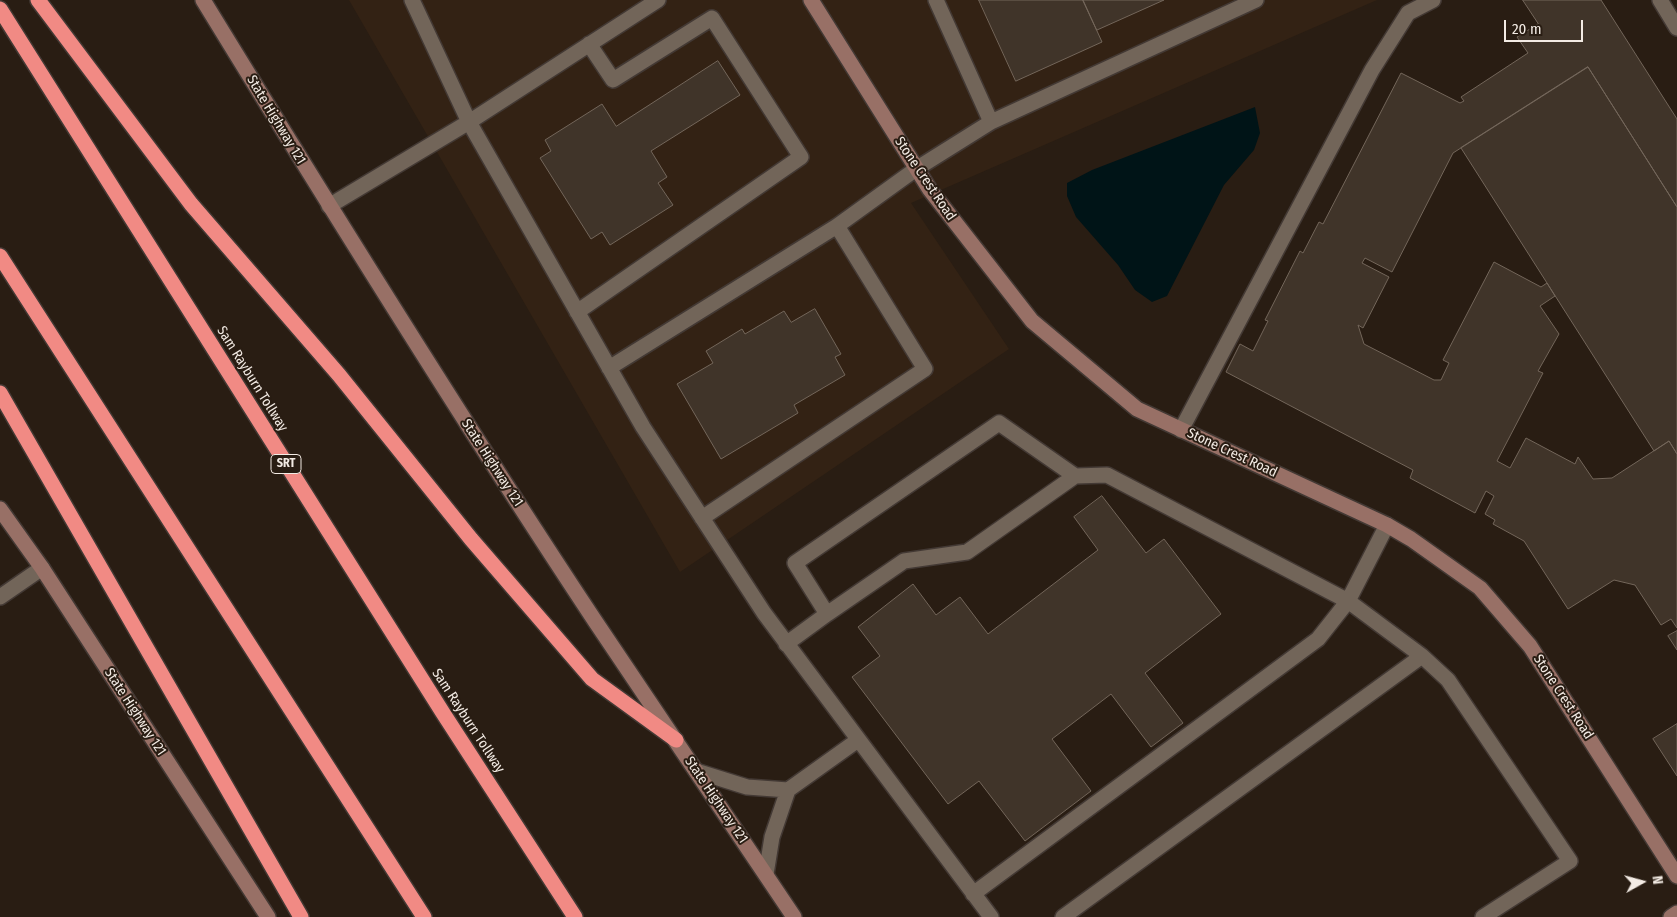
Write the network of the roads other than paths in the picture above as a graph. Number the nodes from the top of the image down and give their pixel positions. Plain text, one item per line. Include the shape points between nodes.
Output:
1 (38, 0) edge
2 (203, 0) edge
3 (412, 0) edge
4 (658, 0) edge
5 (811, 0) edge
6 (936, 0) edge
7 (1256, 0) edge
8 (1433, 0) edge
9 (1660, 0) edge
10 (0, 9) edge
11 (1677, 28) edge
12 (589, 44) junction
13 (469, 122) junction
14 (991, 122) junction
15 (916, 169) junction
16 (329, 206) junction
17 (837, 226) junction
18 (0, 256) edge
19 (577, 312) junction
20 (609, 368) junction
21 (0, 393) edge
22 (1181, 430) junction
23 (1075, 476) junction
24 (0, 509) edge
25 (702, 518) junction
26 (1387, 525) junction
27 (42, 568) junction
28 (0, 596) edge
29 (1348, 601) junction
30 (827, 614) junction
31 (786, 644) junction
32 (1422, 656) junction
33 (676, 740) junction
34 (858, 740) junction
35 (696, 771) junction
36 (788, 790) junction
37 (766, 874) junction
38 (1677, 876) edge
39 (973, 894) junction
40 (1677, 913) edge
41 (268, 917) edge
42 (301, 917) edge
43 (424, 917) edge
44 (575, 917) edge
45 (794, 917) edge
46 (991, 917) edge
47 (1063, 917) edge
48 (1483, 917) edge
49 (1671, 917) edge

1 - 33 highway via 191,204 339,375 471,538 592,679
2 - 16 main road, State Highway 121
3 - 13 lane
4 - 12 lane
5 - 15 main road, Stone Crest Road
6 - 14 lane
7 - 14 lane
8 - 22 lane via 1408,13 1372,70
9 - 11 lane
10 - 44 highway, Sam Rayburn Tollway / SRT
12 - 13 lane
12 - 19 lane via 613,80 712,18 801,157
13 - 16 lane
13 - 19 lane
14 - 15 lane
15 - 17 lane
15 - 22 main road, Stone Crest Road via 1032,321 1138,409
16 - 33 main road, State Highway 121 via 500,475
17 - 20 lane
17 - 25 lane via 925,369
18 - 43 highway
19 - 20 lane
20 - 25 lane
21 - 42 highway
22 - 26 main road, Stone Crest Road
23 - 29 lane via 1107,475
23 - 30 lane via 967,552 904,561
23 - 30 lane via 999,423 794,563
24 - 27 main road, State Highway 121
25 - 31 lane
26 - 29 lane
26 - 38 main road, Stone Crest Road via 1480,588 1530,646
27 - 28 lane
27 - 41 main road, State Highway 121
29 - 32 lane
29 - 39 lane via 1318,640
30 - 31 lane
31 - 34 lane
32 - 47 lane
32 - 48 lane via 1448,680 1570,861
33 - 35 main road, State Highway 121
34 - 36 lane
34 - 39 lane
35 - 36 lane via 747,787
35 - 37 main road, State Highway 121
36 - 37 lane via 772,837
37 - 45 main road, State Highway 121
39 - 46 lane
40 - 49 main road

